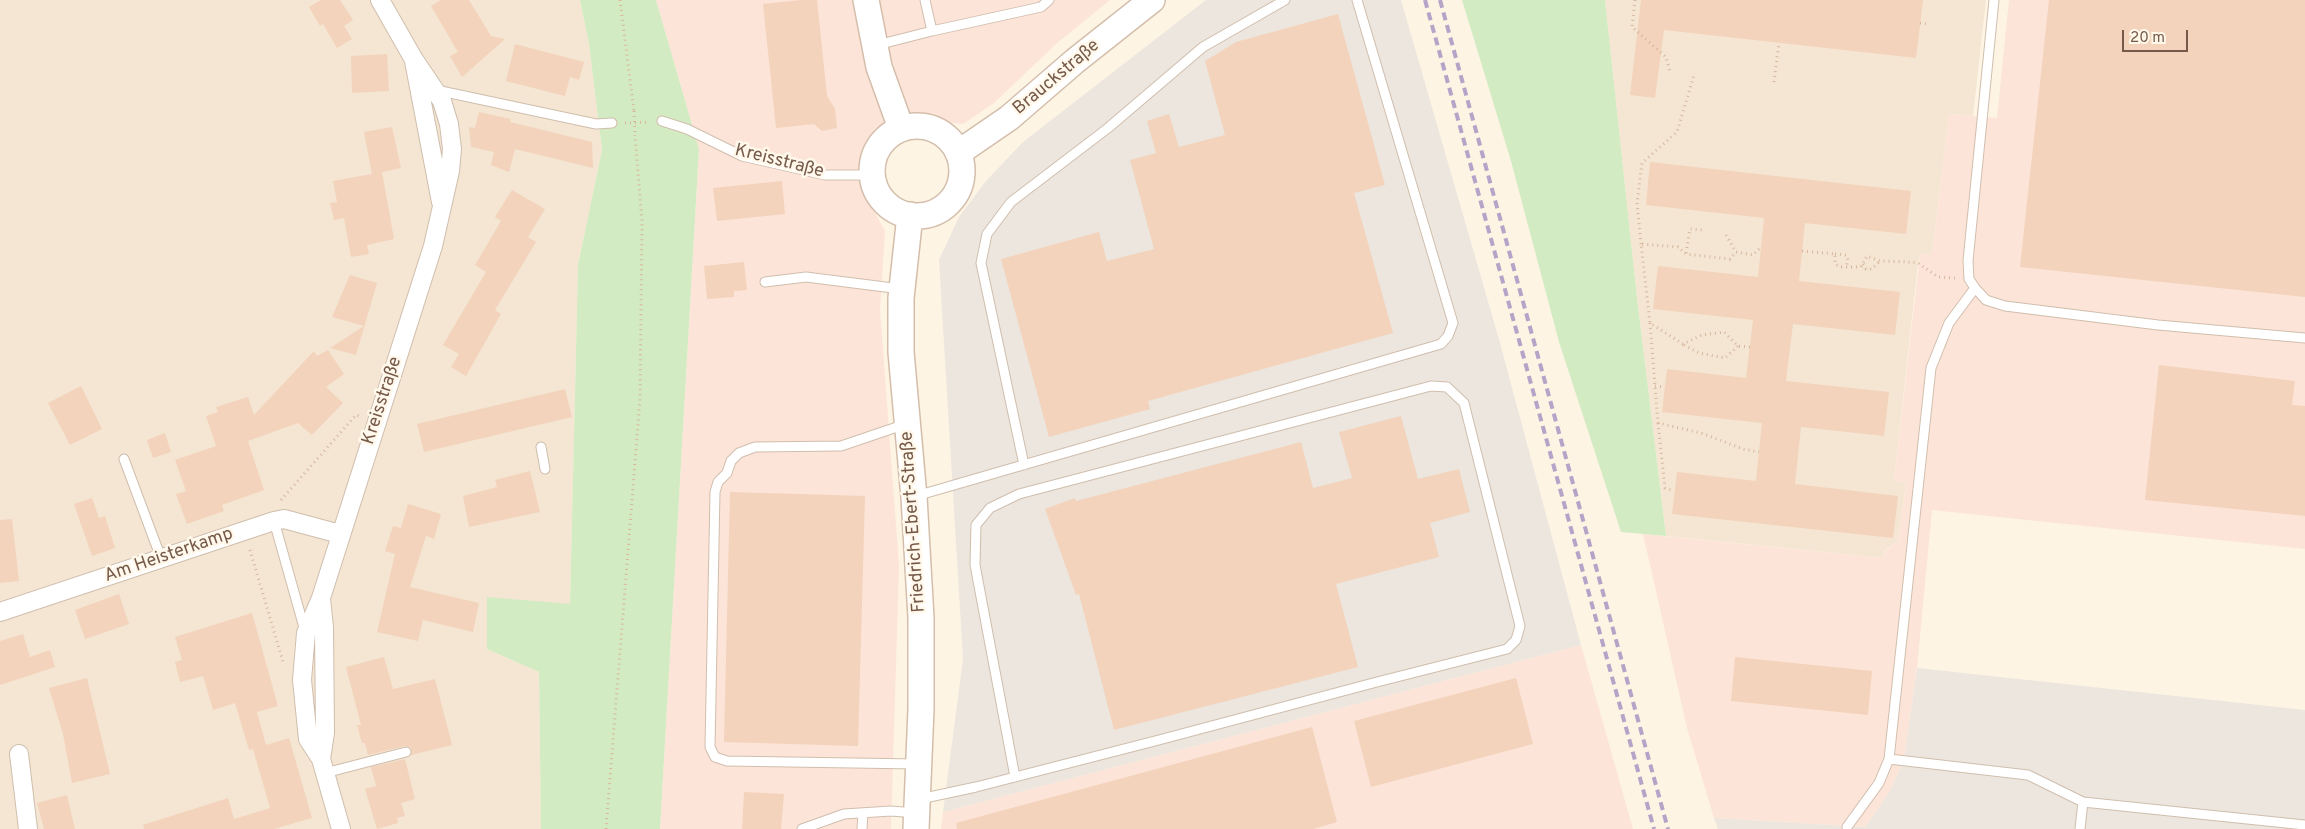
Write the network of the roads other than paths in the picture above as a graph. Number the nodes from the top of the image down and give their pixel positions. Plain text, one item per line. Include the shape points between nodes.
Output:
1 (380, 0) edge
2 (866, 0) edge
3 (926, 0) edge
4 (1049, 0) edge
5 (1152, 0) edge
6 (1285, 0) edge
7 (1357, 0) edge
8 (1994, 0) edge
9 (932, 31) junction
10 (874, 45) junction
11 (413, 58) junction
12 (436, 90) junction
13 (418, 93) junction
14 (662, 121) road end
15 (612, 123) road end
16 (901, 128) junction
17 (958, 153) junction
18 (872, 175) junction
19 (441, 203) junction
20 (910, 216) junction
21 (765, 282) dead end
22 (1975, 288) junction
23 (902, 289) junction
24 (2305, 338) edge
25 (907, 424) junction
26 (541, 447) dead end
27 (124, 459) dead end
28 (1024, 465) junction
29 (545, 469) dead end
30 (914, 497) junction
31 (279, 520) junction
32 (340, 534) junction
33 (161, 558) junction
34 (321, 598) junction
35 (0, 612) edge
36 (306, 633) junction
37 (406, 752) dead end
38 (19, 754) dead end
39 (1889, 759) junction
40 (919, 764) junction
41 (323, 766) junction
42 (1015, 777) junction
43 (2083, 802) junction
44 (863, 813) junction
45 (916, 814) edge
46 (2305, 825) edge
47 (1847, 827) dead end
48 (28, 829) edge
49 (341, 829) edge
50 (802, 829) edge
51 (862, 829) edge
52 (2080, 829) edge

1 - 11 street, Kreisstraße
2 - 10 street
3 - 9 lane
4 - 9 lane via 1041,7
5 - 17 street, Brauckstraße via 1010,118
6 - 28 lane via 1203,47 1108,128 1011,202 987,234 980,263
7 - 28 lane via 1452,323 1448,336 1441,344
8 - 22 lane via 1968,261 1969,279
9 - 10 lane
10 - 16 street
11 - 12 street, Kreisstraße
11 - 13 street, Kreisstraße
12 - 13 lane
12 - 15 lane via 596,124
12 - 19 street, Kreisstraße via 449,124 452,149
13 - 19 street, Kreisstraße
14 - 18 lane, Kreisstraße via 742,156 825,175
16 - 17 street via 919,126 937,130 953,143
16 - 18 street via 886,137 879,146 873,158
17 - 20 street via 962,174 955,194 940,210
18 - 20 street via 875,188 887,204
19 - 32 street, Kreisstraße via 433,246
20 - 23 street, Friedrich-Ebert-Straße
21 - 23 lane via 806,277
22 - 24 lane via 1986,300 2005,306 2158,325
22 - 39 lane via 1949,323 1931,368
23 - 25 street, Friedrich-Ebert-Straße via 901,352
25 - 30 street, Friedrich-Ebert-Straße
25 - 40 lane via 841,446 755,447 739,453 718,482 715,492 710,747 715,758 727,761
26 - 29 lane
27 - 33 lane
28 - 30 lane
30 - 40 street, Friedrich-Ebert-Straße via 922,709
31 - 32 street
31 - 33 street, Am Heisterkamp
31 - 36 lane
32 - 34 street, Kreisstraße
33 - 35 street, Am Heisterkamp
34 - 36 street, Kreisstraße
34 - 41 street, Kreisstraße via 324,628
36 - 41 street, Kreisstraße via 302,680 308,739
37 - 41 lane
38 - 48 street
39 - 43 lane via 2028,775
39 - 47 lane via 1879,783
40 - 45 street, Friedrich-Ebert-Straße
41 - 49 street, Kreisstraße
42 - 42 lane via 1507,649 1516,640 1520,626 1464,403 1447,387 1430,386 1019,494 990,508 976,526 975,565
42 - 45 lane
43 - 46 lane
43 - 52 lane
44 - 45 lane
44 - 50 lane via 844,814
44 - 51 lane

